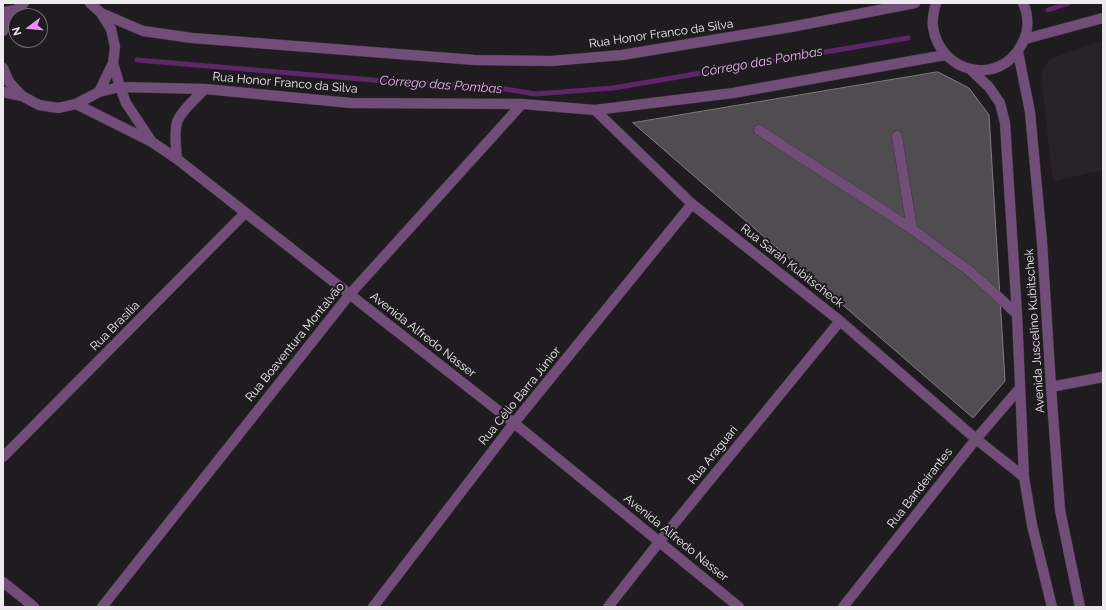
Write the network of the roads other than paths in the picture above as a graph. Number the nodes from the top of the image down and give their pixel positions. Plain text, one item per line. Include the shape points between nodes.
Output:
1 (90, 3) edge
2 (915, 3) edge
3 (936, 3) edge
4 (1023, 3) edge
5 (19, 6) edge
6 (3, 12) edge
7 (101, 13) junction
8 (1103, 18) edge
9 (3, 31) edge
10 (1025, 39) junction
11 (1018, 52) junction
12 (945, 55) junction
13 (113, 63) junction
14 (3, 68) edge
15 (970, 70) junction
16 (120, 87) junction
17 (205, 89) junction
18 (3, 92) edge
19 (99, 92) junction
20 (22, 96) junction
21 (76, 104) junction
22 (522, 104) junction
23 (595, 110) junction
24 (759, 130) dead end
25 (897, 136) dead end
26 (152, 142) junction
27 (177, 160) junction
28 (692, 204) junction
29 (245, 213) junction
30 (912, 229) junction
31 (350, 294) junction
32 (1017, 314) junction
33 (840, 321) junction
34 (1103, 377) edge
35 (1051, 387) junction
36 (1020, 388) junction
37 (514, 423) junction
38 (976, 439) junction
39 (3, 457) edge
40 (1024, 477) junction
41 (660, 541) junction
42 (3, 582) edge
43 (34, 607) edge
44 (102, 607) edge
45 (373, 607) edge
46 (608, 607) edge
47 (739, 607) edge
48 (843, 607) edge
49 (1052, 607) edge
50 (1080, 607) edge

1 - 7 street
2 - 7 street, Rua Honor Franco da Silva via 622,55 551,61 475,60 192,38 143,31
3 - 12 street via 933,26 937,42
4 - 10 street via 1028,25
5 - 6 street
5 - 9 street
7 - 13 street via 110,29 114,47
8 - 10 street
10 - 11 street
11 - 15 street via 1009,62 997,68 984,71
11 - 35 street, Avenida Juscelino Kubitschek via 1030,112 1042,242
12 - 15 street via 961,67
12 - 23 street, Rua Honor Franco da Silva via 733,93
13 - 16 street
13 - 19 street
14 - 20 street via 9,82
15 - 32 street, Avenida Juscelino Kubitschek via 989,87 1000,104 1005,123
16 - 17 street, Rua Honor Franco da Silva
16 - 19 street, Rua Honor Franco da Silva
16 - 26 street via 126,103
17 - 22 street, Rua Honor Franco da Silva via 351,103
17 - 27 street via 177,122
18 - 20 street
19 - 21 street, Rua Honor Franco da Silva
20 - 21 street, Rua Honor Franco da Silva via 39,105 51,107
21 - 26 street, Avenida Alfredo Nasser
22 - 23 street, Rua Honor Franco da Silva
22 - 31 street, Rua Boaventura Montalvão
23 - 28 street, Rua Sarah Kubitscheck
24 - 30 street
25 - 30 street
26 - 27 street, Avenida Alfredo Nasser
27 - 29 street, Avenida Alfredo Nasser
28 - 33 street, Rua Sarah Kubitscheck
28 - 37 street, Rua Célio Barra Júnior
29 - 31 street, Avenida Alfredo Nasser
29 - 39 street, Rua Brasília
30 - 32 street via 972,273
31 - 37 street, Avenida Alfredo Nasser
31 - 44 street, Rua Boaventura Montalvão
32 - 36 street, Avenida Juscelino Kubitschek
33 - 38 street, Rua Sarah Kubitscheck
33 - 41 street, Rua Araguari
34 - 35 street
35 - 50 street, Avenida Juscelino Kubitschek via 1060,510
36 - 38 street, Rua Bandeirantes
36 - 40 street, Avenida Juscelino Kubitschek
37 - 41 street, Avenida Alfredo Nasser
37 - 45 street, Rua Célio Barra Júnior
38 - 40 street, Rua Sarah Kubitscheck
38 - 48 street, Rua Bandeirantes
40 - 49 street, Avenida Juscelino Kubitschek via 1032,525
41 - 46 street, Rua Araguari
41 - 47 street, Avenida Alfredo Nasser
42 - 43 street

